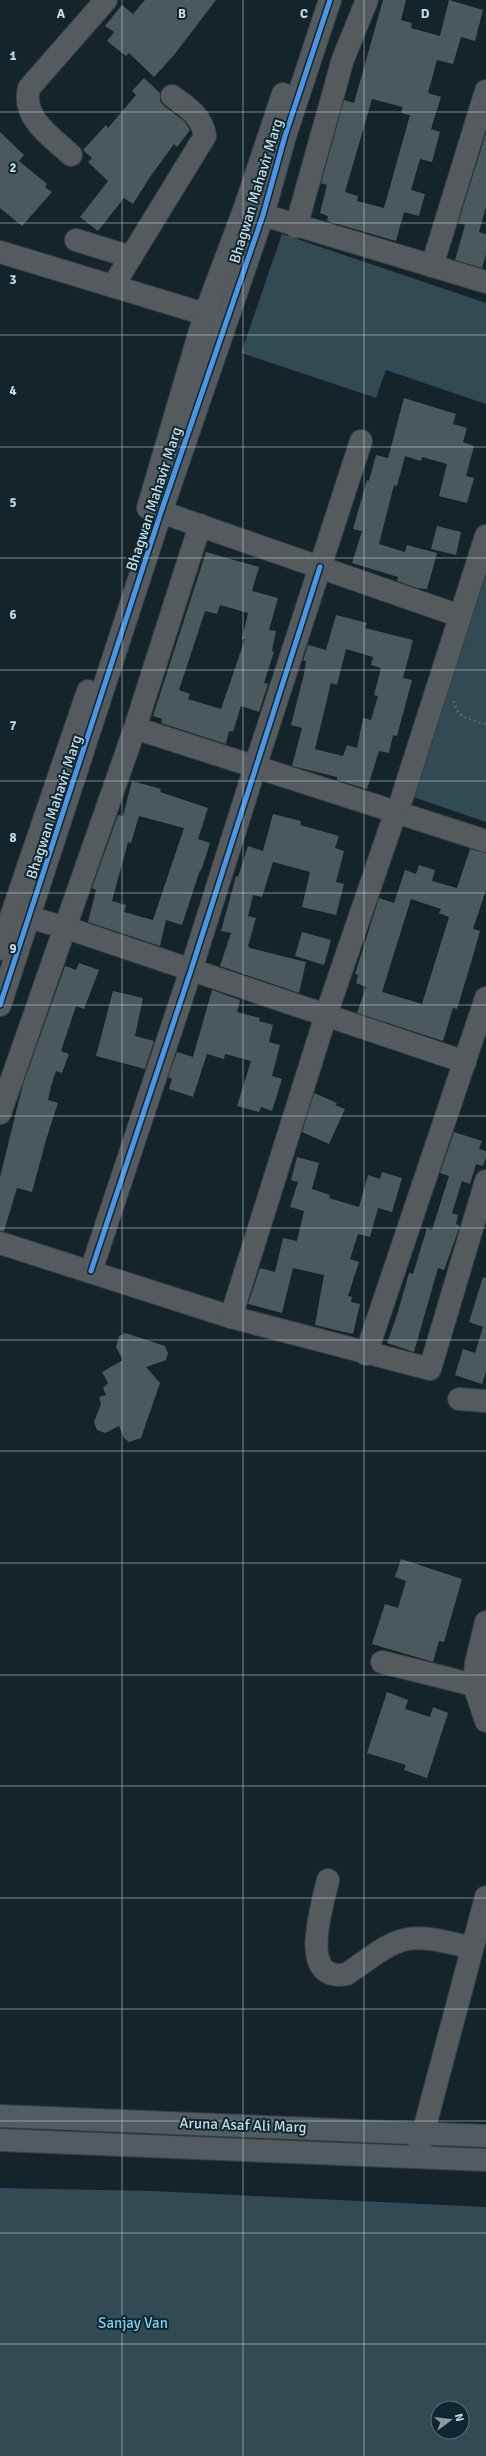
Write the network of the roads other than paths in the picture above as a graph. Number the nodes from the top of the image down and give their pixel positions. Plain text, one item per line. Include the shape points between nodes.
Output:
1 (106, 0) edge
2 (315, 0) edge
3 (330, 0) edge
4 (367, 0) edge
5 (486, 91) edge
6 (172, 96) dead end
7 (71, 155) dead end
8 (254, 212) junction
9 (296, 227) junction
10 (76, 240) dead end
11 (0, 252) edge
12 (131, 257) junction
13 (432, 266) junction
14 (486, 282) edge
15 (113, 286) junction
16 (205, 314) junction
17 (227, 320) junction
18 (361, 441) dead end
19 (162, 512) junction
20 (200, 525) junction
21 (486, 536) edge
22 (320, 567) junction
23 (460, 616) junction
24 (135, 728) junction
25 (255, 767) junction
26 (399, 804) junction
27 (486, 841) edge
28 (21, 915) junction
29 (64, 927) junction
30 (0, 949) edge
31 (191, 970) junction
32 (486, 998) edge
33 (0, 1005) edge
34 (326, 1015) junction
35 (464, 1062) junction
36 (0, 1113) edge
37 (486, 1181) edge
38 (0, 1243) edge
39 (91, 1271) junction
40 (231, 1317) junction
41 (366, 1354) junction
42 (460, 1399) dead end
43 (486, 1401) edge
44 (486, 1622) edge
45 (382, 1662) dead end
46 (480, 1686) edge
47 (486, 1721) edge
48 (328, 1880) dead end
49 (485, 1904) edge
50 (472, 1948) junction
51 (0, 2116) edge
52 (421, 2135) junction
53 (486, 2136) edge
54 (0, 2140) edge
55 (417, 2156) junction
56 (486, 2160) edge

1 - 7 street via 29,88 26,98 33,118
2 - 8 street, Bhagwan Mahavir Marg
3 - 8 street, Bhagwan Mahavir Marg via 285,136
4 - 9 street via 343,58
5 - 13 street
6 - 12 street via 196,115 204,128 205,136
8 - 9 street
8 - 16 street, Bhagwan Mahavir Marg
8 - 17 street, Bhagwan Mahavir Marg
9 - 13 street
10 - 12 street
11 - 15 street
12 - 15 street
13 - 14 street
15 - 16 street
16 - 17 street
16 - 28 street, Bhagwan Mahavir Marg
17 - 19 street, Bhagwan Mahavir Marg
18 - 22 street
19 - 20 street
19 - 28 street, Bhagwan Mahavir Marg
20 - 22 street
20 - 24 street
21 - 23 street
22 - 23 street
22 - 25 street
23 - 26 street
24 - 25 street
24 - 29 street
25 - 26 street
25 - 31 street
26 - 27 street
26 - 34 street
28 - 29 street
28 - 30 street, Bhagwan Mahavir Marg
28 - 33 street, Bhagwan Mahavir Marg
29 - 31 street
29 - 36 street
31 - 34 street
31 - 39 street
32 - 35 street
34 - 35 street
34 - 40 street
35 - 41 street
37 - 41 street via 430,1369
38 - 39 street
39 - 40 street
40 - 41 street
42 - 43 street
44 - 46 street via 476,1663
45 - 46 street
46 - 47 street
48 - 50 street via 316,1945 317,1959 329,1973 338,1976 347,1974 388,1945 410,1937
49 - 50 street
50 - 52 street
51 - 52 main road, Aruna Asaf Ali Marg
52 - 53 main road, Aruna Asaf Ali Marg
52 - 55 street
54 - 55 main road, Aruna Asaf Ali Marg
55 - 56 main road, Aruna Asaf Ali Marg

